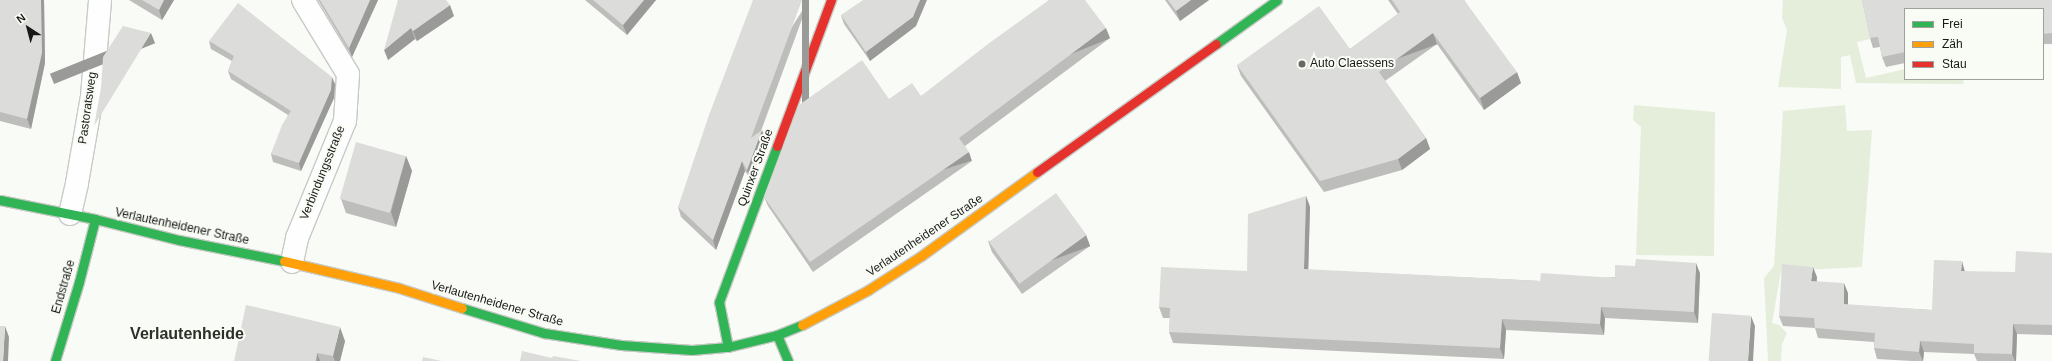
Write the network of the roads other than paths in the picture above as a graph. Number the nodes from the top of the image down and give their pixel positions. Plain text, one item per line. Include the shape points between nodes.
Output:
1 (100, 0) edge
2 (304, 0) edge
3 (831, 0) edge
4 (1277, 0) edge
5 (0, 200) edge
6 (70, 214) junction
7 (95, 219) junction
8 (292, 262) junction
9 (776, 335) junction
10 (728, 347) junction
11 (55, 361) edge
12 (788, 361) edge

1 - 6 street, Pastoratsweg via 92,96
2 - 8 street, Verbindungsstraße via 348,74 345,121 297,238
3 - 10 main road, Quinxer Straße via 720,302
4 - 9 main road, Verlautenheidener Straße via 921,256 868,290
5 - 6 main road, Verlautenheidener Straße
6 - 7 main road, Verlautenheidener Straße
7 - 8 main road, Verlautenheidener Straße via 179,240
7 - 11 main road, Endstraße
8 - 10 main road, Verlautenheidener Straße via 399,288 544,333 621,346 692,350
9 - 10 main road, Verlautenheidener Straße
9 - 12 main road

